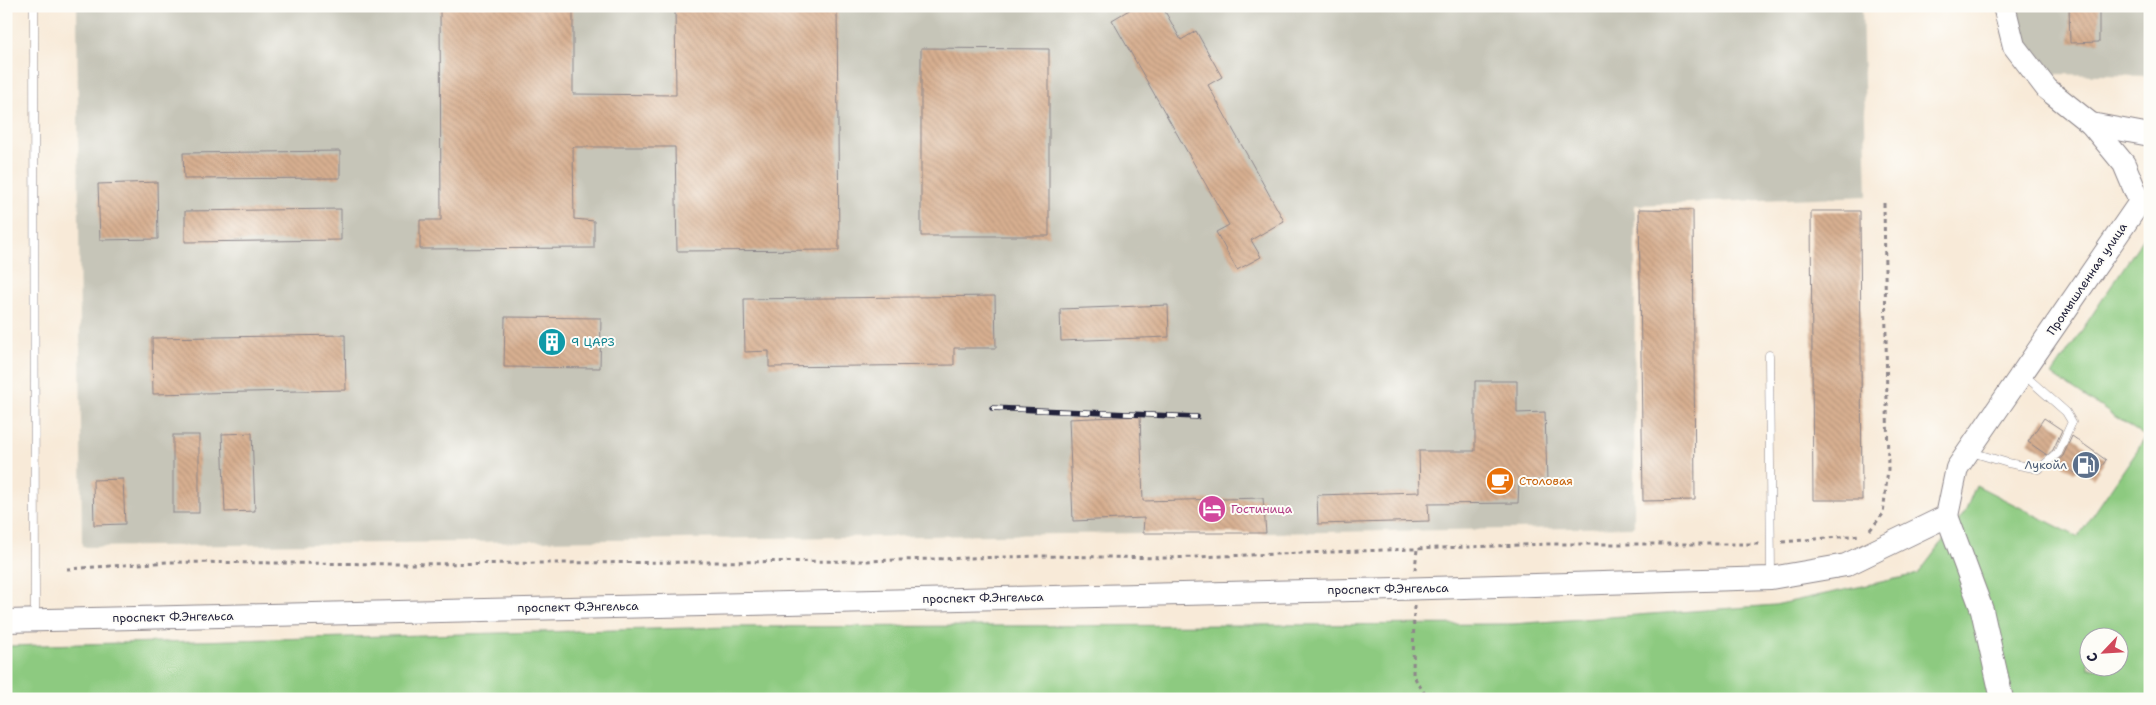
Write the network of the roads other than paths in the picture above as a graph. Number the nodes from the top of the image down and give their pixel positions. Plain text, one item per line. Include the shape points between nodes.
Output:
1 (34, 6) edge
2 (2004, 6) edge
3 (2091, 124) junction
4 (2150, 135) edge
5 (2145, 197) edge
6 (1769, 355) dead end
7 (2022, 374) junction
8 (1969, 451) junction
9 (1947, 516) junction
10 (1771, 578) junction
11 (35, 620) junction
12 (6, 621) edge
13 (2002, 699) edge

1 - 11 lane
2 - 3 street, Промышленная улица via 2014,46 2047,89
3 - 4 street
3 - 5 street, Промышленная улица via 2124,164
5 - 7 street, Промышленная улица
6 - 10 lane
7 - 8 street, Промышленная улица
7 - 8 lane via 2066,412 2072,422 2058,453 2039,469
8 - 9 street, Промышленная улица via 1957,468
9 - 10 street, проспект Ф.Энгельса via 1846,565
9 - 13 street via 1982,610
10 - 11 street, проспект Ф.Энгельса
11 - 12 street, проспект Ф.Энгельса

